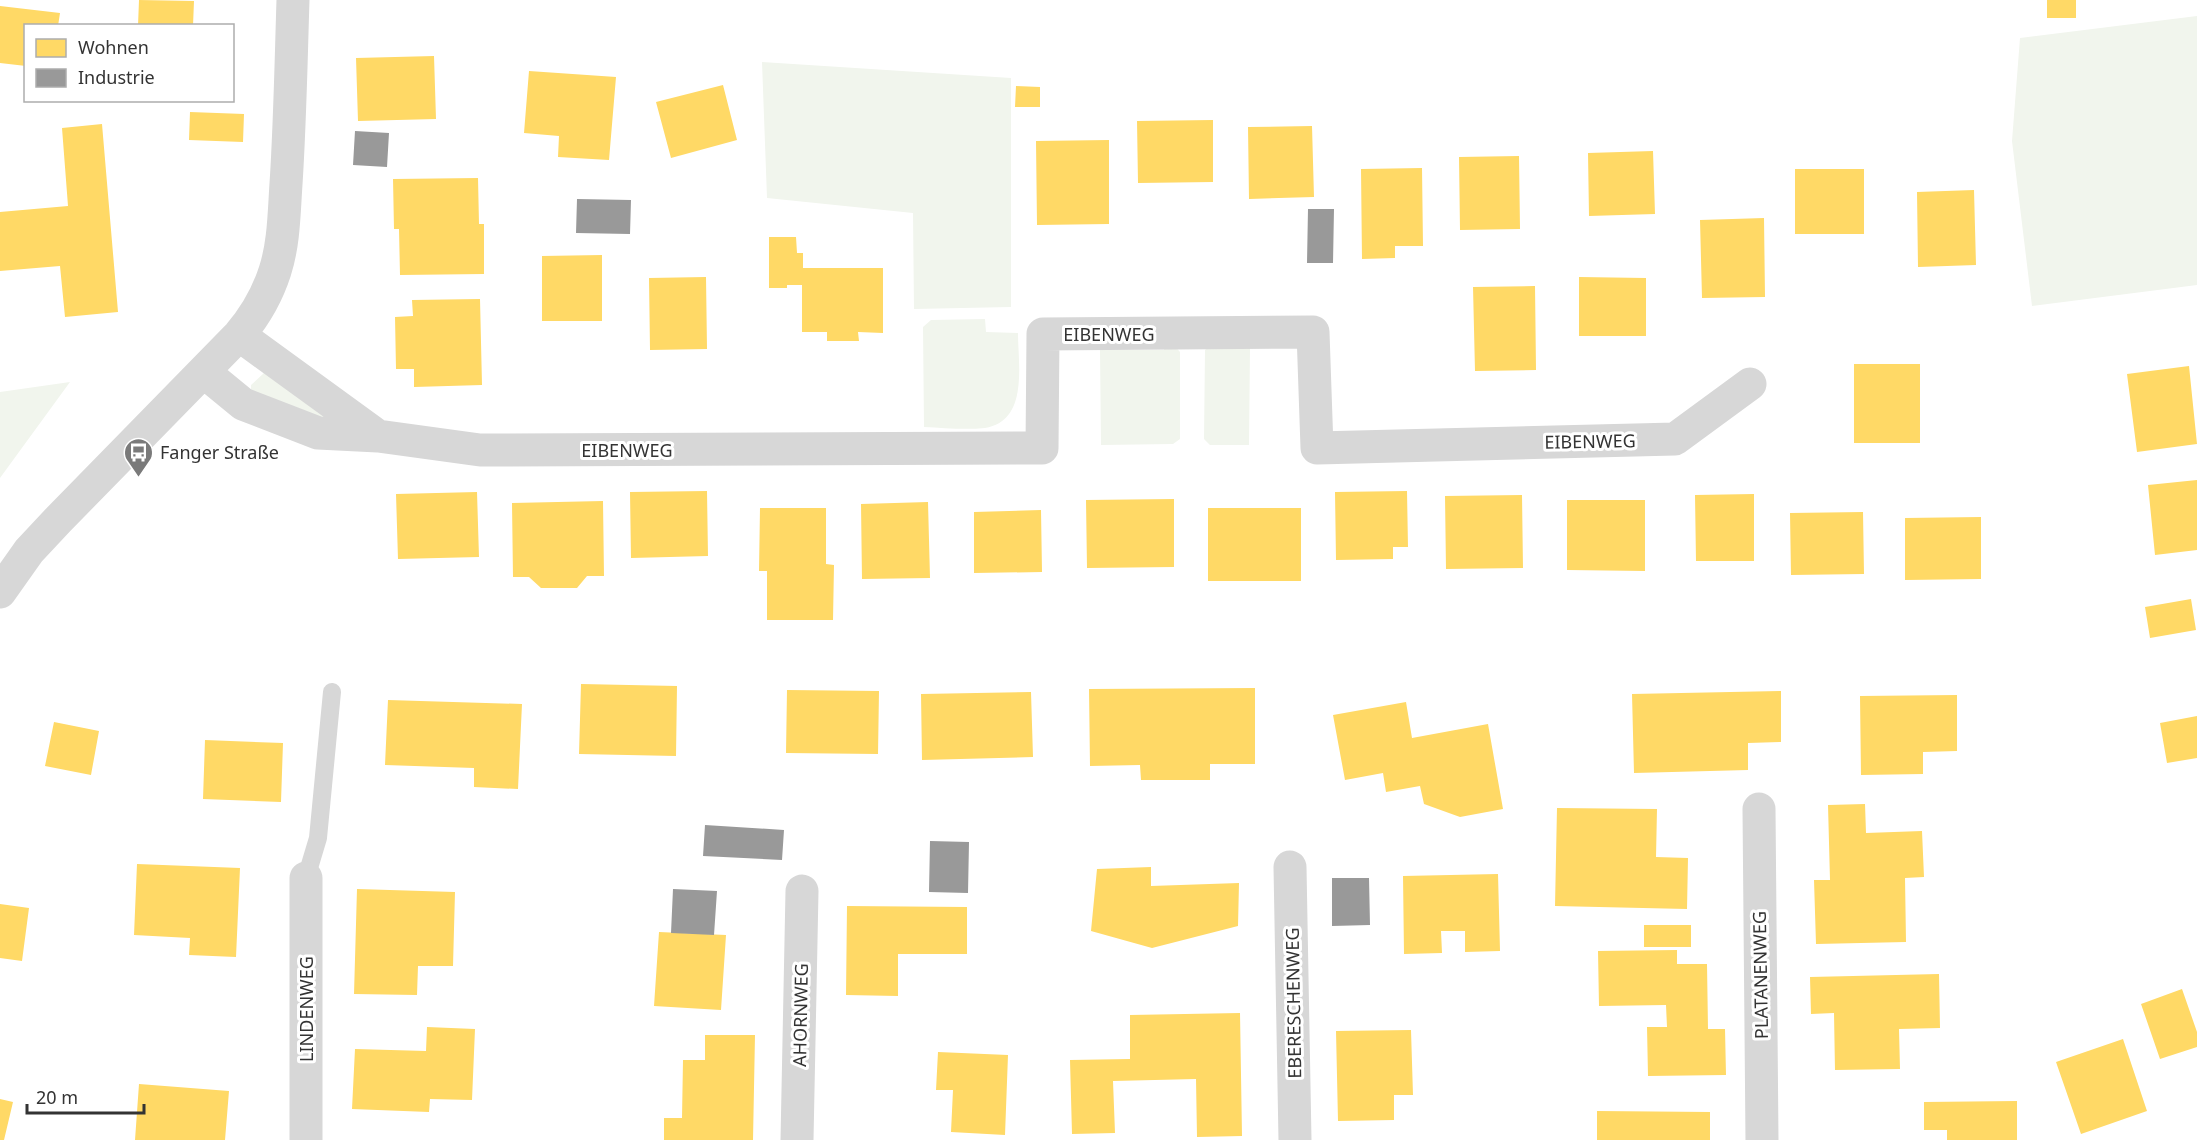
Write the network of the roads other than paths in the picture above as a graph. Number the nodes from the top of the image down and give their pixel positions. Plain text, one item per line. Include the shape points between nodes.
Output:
1 (293, 0) edge
2 (239, 335) junction
3 (204, 372) junction
4 (1750, 384) dead end
5 (378, 436) junction
6 (0, 592) edge
7 (332, 692) dead end
8 (1759, 809) dead end
9 (1290, 867) dead end
10 (306, 878) joint
11 (802, 891) dead end
12 (306, 1140) edge
13 (797, 1140) edge
14 (1295, 1140) edge
15 (1762, 1140) edge

1 - 2 street via 282,238 266,295
2 - 3 street
2 - 5 street, EIBENWEG
3 - 5 street, EIBENWEG via 243,404 318,433
3 - 6 street via 29,551
4 - 5 street, EIBENWEG via 1675,439 1317,448 1313,332 1043,334 1042,448 480,450
7 - 10 lane via 318,838
8 - 15 street, PLATANENWEG
9 - 14 street, EBERESCHENWEG
10 - 12 street, LINDENWEG
11 - 13 street, AHORNWEG

